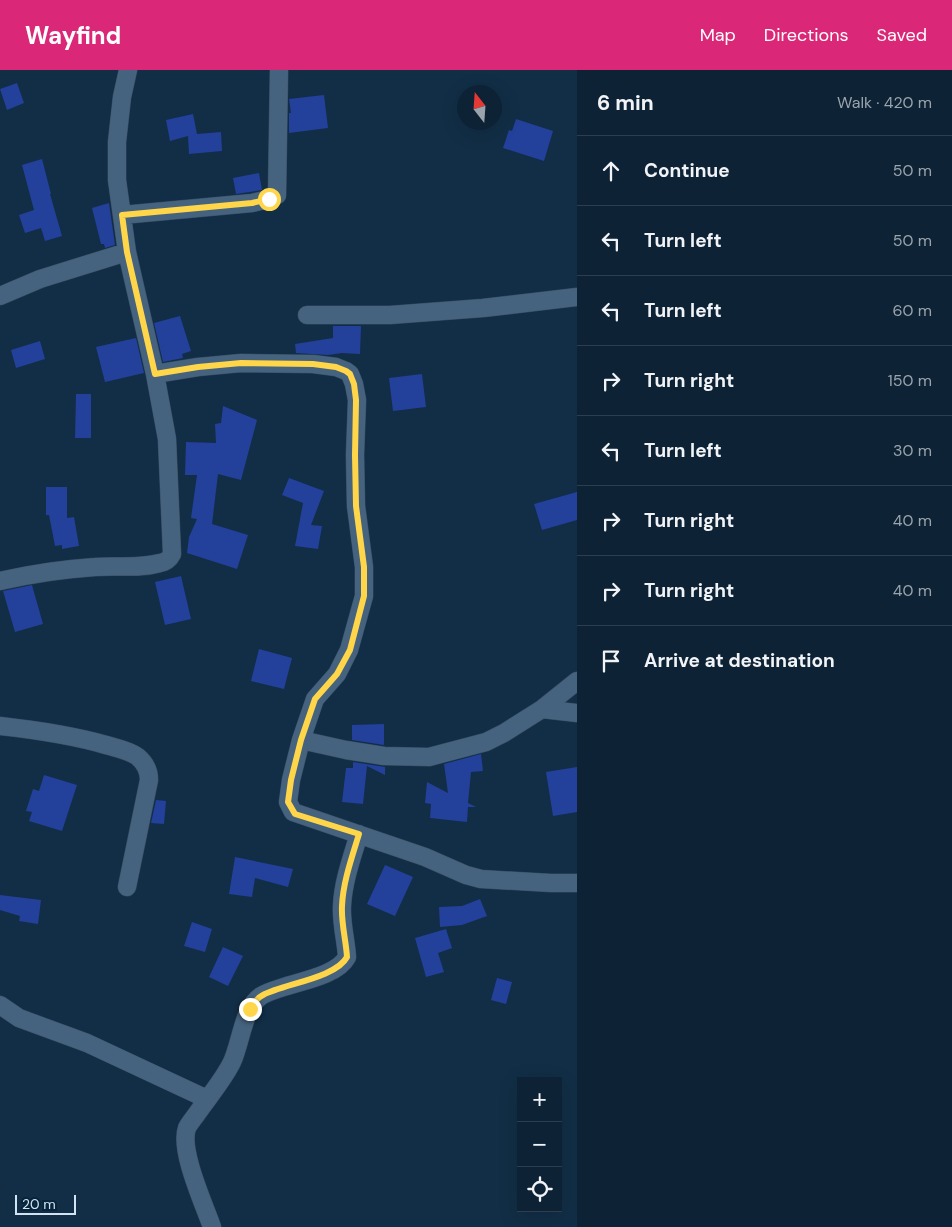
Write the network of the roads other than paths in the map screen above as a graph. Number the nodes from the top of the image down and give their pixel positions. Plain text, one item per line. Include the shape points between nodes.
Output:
1 (128, 70) edge
2 (279, 70) edge
3 (122, 215) junction
4 (127, 252) junction
5 (0, 296) edge
6 (577, 298) edge
7 (307, 315) dead end
8 (155, 374) junction
9 (0, 581) edge
10 (577, 681) edge
11 (542, 709) junction
12 (577, 712) edge
13 (0, 726) edge
14 (301, 740) junction
15 (359, 834) junction
16 (577, 883) edge
17 (127, 887) dead end
18 (0, 1005) edge
19 (206, 1099) junction
20 (212, 1227) edge

1 - 3 street via 117,142 117,180
2 - 3 street via 277,195 252,203
3 - 4 street
4 - 5 street via 40,279
4 - 8 street
6 - 7 street via 390,315
8 - 9 street via 167,439 170,558 151,565 61,570
8 - 14 street via 241,363 313,364 336,367 350,374 356,400 356,506 364,567 364,596 350,650 337,674 315,699
10 - 11 street
11 - 12 street
11 - 14 street via 486,742 429,757 384,756
13 - 17 street via 74,736 120,749 139,758 147,767 149,780
14 - 15 street via 291,780 288,802 291,809 297,814
15 - 16 street via 482,879
15 - 19 street via 343,897 345,961 306,981 262,995 255,1001 232,1062
18 - 19 street via 19,1018 87,1043
19 - 20 street via 187,1129 186,1146 188,1161

